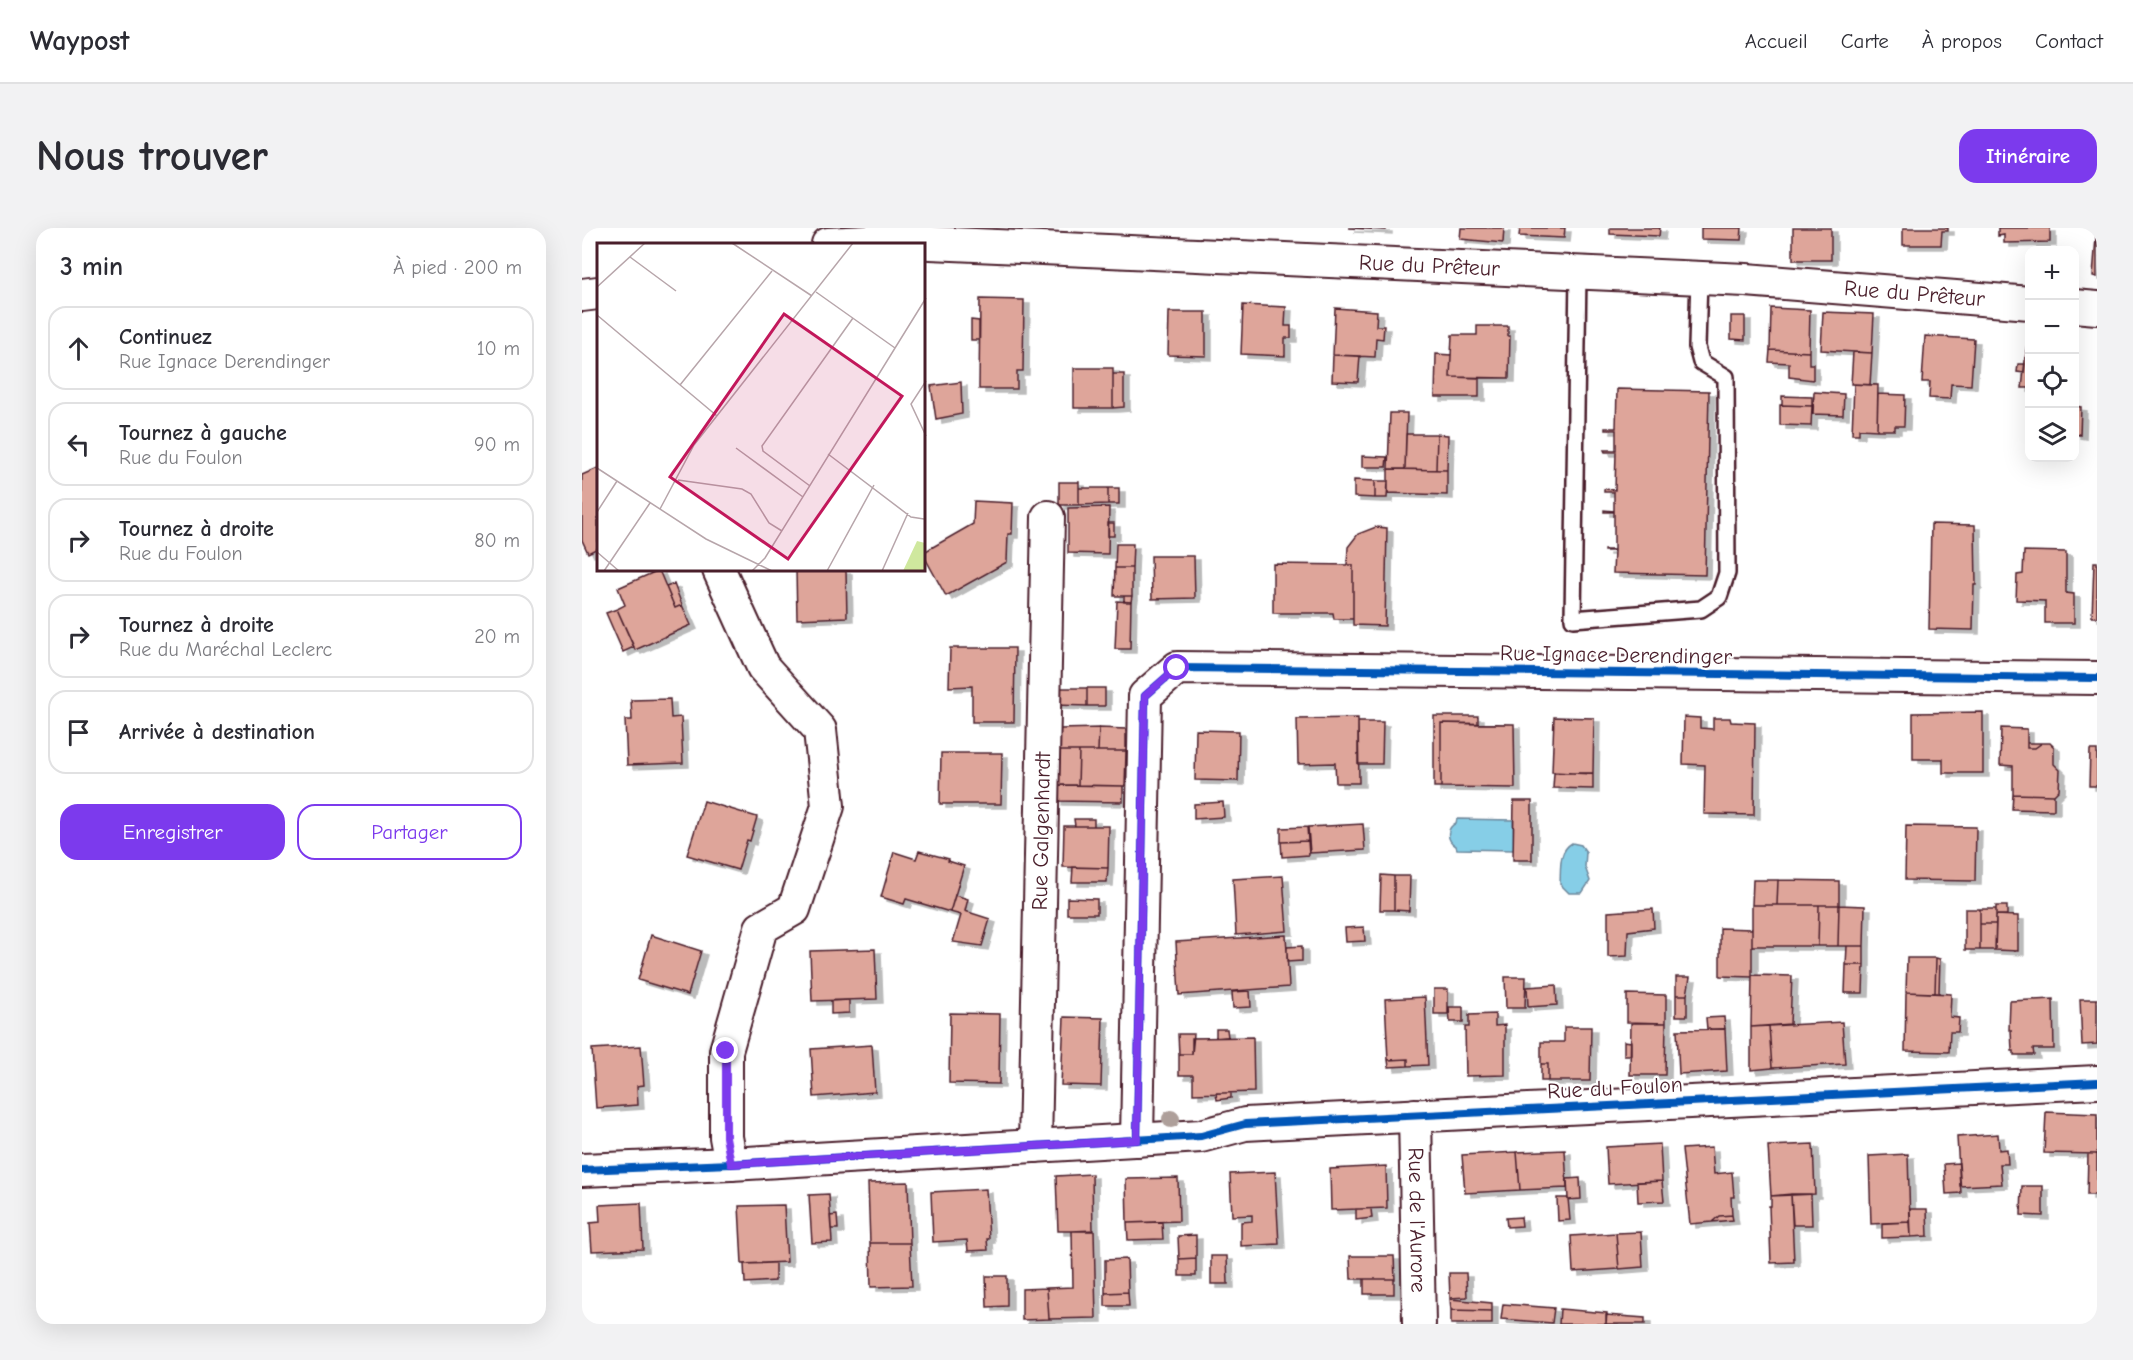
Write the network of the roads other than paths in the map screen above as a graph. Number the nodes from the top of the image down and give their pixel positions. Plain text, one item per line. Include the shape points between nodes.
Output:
1 (1167, 241) edge
2 (847, 243) edge
3 (1578, 272) junction
4 (1699, 278) junction
5 (2025, 303) edge
6 (2079, 306) edge
7 (2097, 308) edge
8 (1048, 517) dead end
9 (720, 572) edge
10 (2097, 678) edge
11 (2097, 1082) edge
12 (1415, 1115) junction
13 (1137, 1140) junction
14 (1035, 1146) junction
15 (731, 1164) junction
16 (582, 1170) edge
17 (1419, 1324) edge

1 - 2 street, Rue du Prêteur
1 - 3 street, Rue du Prêteur
3 - 4 street, Rue du Prêteur
3 - 4 lane via 1573,619 1701,609 1719,597 1727,573 1726,378 1701,362 1697,347
4 - 5 street, Rue du Prêteur
6 - 7 street
8 - 14 street, Rue Galgenhardt
9 - 15 street via 763,667 820,730 828,806 794,909 761,928 726,1051 726,1137
10 - 13 street, Rue Ignace Derendinger via 1177,668 1145,696
11 - 12 street, Rue du Foulon
12 - 13 street, Rue du Foulon via 1245,1124 1201,1136
12 - 17 street, Rue de l'Aurore
13 - 14 street, Rue du Foulon
14 - 15 street, Rue du Foulon
15 - 16 street, Rue du Foulon

